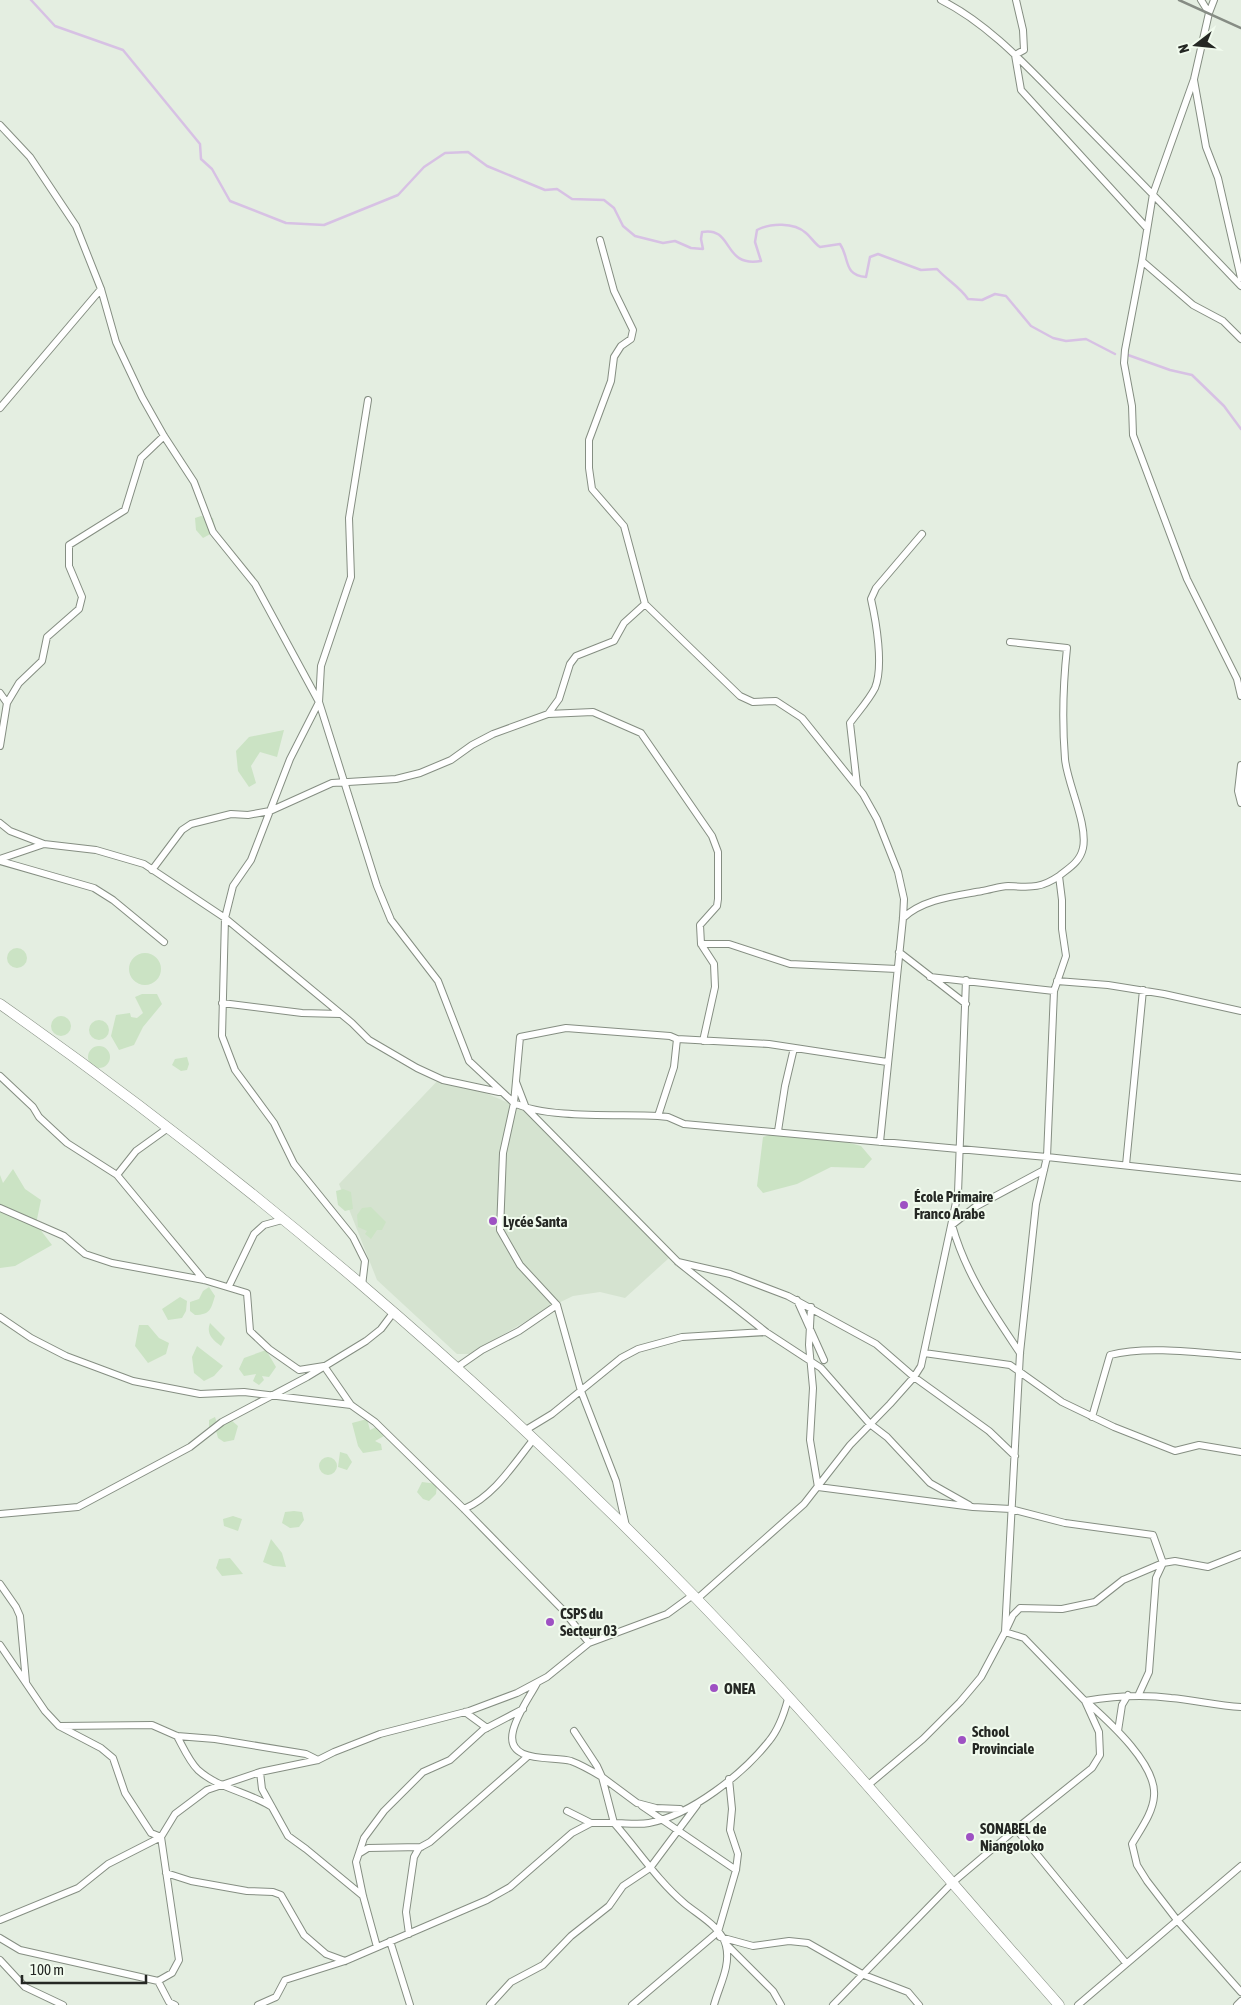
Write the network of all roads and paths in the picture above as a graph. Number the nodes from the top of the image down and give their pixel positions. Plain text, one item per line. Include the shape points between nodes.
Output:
1 (941, 0) edge
2 (1016, 0) edge
3 (1201, 0) edge
4 (1214, 0) edge
5 (1209, 14) junction
6 (1015, 54) junction
7 (1194, 79) junction
8 (0, 125) edge
9 (1153, 194) junction
10 (1146, 227) junction
11 (600, 240) dead end
12 (1142, 261) junction
13 (1241, 278) edge
14 (1241, 286) edge
15 (101, 289) junction
16 (1241, 339) edge
17 (368, 400) dead end
18 (0, 408) edge
19 (164, 436) junction
20 (922, 534) dead end
21 (645, 604) junction
22 (1010, 642) dead end
23 (0, 693) edge
24 (1241, 696) edge
25 (320, 702) junction
26 (7, 703) junction
27 (548, 714) junction
28 (0, 746) edge
29 (1241, 765) edge
30 (346, 781) junction
31 (857, 786) junction
32 (1241, 803) edge
33 (270, 811) junction
34 (0, 823) edge
35 (44, 844) junction
36 (0, 860) edge
37 (152, 870) junction
38 (1059, 876) junction
39 (225, 918) junction
40 (903, 918) junction
41 (164, 942) dead end
42 (701, 944) junction
43 (899, 952) junction
44 (897, 969) junction
45 (930, 977) junction
46 (966, 980) junction
47 (1057, 981) junction
48 (1143, 990) junction
49 (1054, 991) junction
50 (222, 1003) junction
51 (0, 1004) edge
52 (966, 1004) junction
53 (1241, 1011) edge
54 (340, 1014) junction
55 (677, 1039) junction
56 (703, 1041) junction
57 (794, 1048) junction
58 (887, 1062) junction
59 (0, 1076) edge
60 (515, 1079) junction
61 (500, 1092) junction
62 (514, 1103) junction
63 (526, 1108) junction
64 (658, 1116) junction
65 (168, 1128) junction
66 (778, 1131) junction
67 (880, 1142) junction
68 (958, 1150) junction
69 (1047, 1157) junction
70 (1126, 1165) junction
71 (1044, 1170) junction
72 (117, 1175) junction
73 (1241, 1178) edge
74 (0, 1208) edge
75 (282, 1220) junction
76 (952, 1225) junction
77 (678, 1262) junction
78 (204, 1280) junction
79 (229, 1286) junction
80 (362, 1286) junction
81 (797, 1300) junction
82 (557, 1304) junction
83 (811, 1307) junction
84 (393, 1313) junction
85 (0, 1317) edge
86 (810, 1328) junction
87 (766, 1332) junction
88 (924, 1353) junction
89 (1020, 1354) junction
90 (1241, 1356) edge
91 (810, 1359) junction
92 (824, 1360) dead end
93 (324, 1366) junction
94 (456, 1368) junction
95 (1021, 1371) junction
96 (914, 1377) junction
97 (581, 1391) junction
98 (267, 1396) junction
99 (351, 1405) junction
100 (1092, 1417) junction
101 (870, 1424) junction
102 (524, 1431) junction
103 (534, 1440) junction
104 (1241, 1452) edge
105 (1015, 1456) junction
106 (818, 1487) junction
107 (973, 1507) junction
108 (464, 1509) junction
109 (1011, 1509) junction
110 (0, 1514) edge
111 (627, 1531) junction
112 (1241, 1554) edge
113 (1163, 1564) junction
114 (0, 1584) edge
115 (695, 1597) junction
116 (1005, 1632) junction
117 (589, 1643) junction
118 (0, 1646) edge
119 (538, 1682) junction
120 (26, 1683) junction
121 (1128, 1695) junction
122 (1138, 1696) junction
123 (788, 1699) junction
124 (1085, 1700) junction
125 (1241, 1707) edge
126 (523, 1709) junction
127 (465, 1712) junction
128 (59, 1726) junction
129 (487, 1728) junction
130 (574, 1730) dead end
131 (1118, 1731) junction
132 (177, 1736) junction
133 (527, 1757) junction
134 (318, 1760) junction
135 (260, 1772) junction
136 (602, 1777) junction
137 (729, 1779) junction
138 (222, 1785) junction
139 (867, 1786) junction
140 (699, 1802) junction
141 (637, 1803) junction
142 (273, 1807) junction
143 (684, 1810) junction
144 (566, 1811) dead end
145 (660, 1819) junction
146 (591, 1823) junction
147 (614, 1823) junction
148 (1016, 1828) junction
149 (679, 1831) junction
150 (161, 1837) junction
151 (421, 1847) junction
152 (360, 1852) junction
153 (660, 1856) junction
154 (643, 1857) junction
155 (1241, 1866) edge
156 (650, 1868) junction
157 (736, 1870) junction
158 (166, 1873) junction
159 (952, 1884) junction
160 (363, 1896) junction
161 (0, 1920) edge
162 (1178, 1920) junction
163 (409, 1934) junction
164 (719, 1934) junction
165 (0, 1938) edge
166 (390, 1941) junction
167 (726, 1944) junction
168 (377, 1947) junction
169 (0, 1960) edge
170 (344, 1961) junction
171 (1126, 1963) junction
172 (864, 1974) junction
173 (158, 1981) junction
174 (1241, 1992) edge
175 (276, 1997) junction
176 (1241, 2001) edge
177 (63, 2005) edge
178 (176, 2005) edge
179 (258, 2005) edge
180 (274, 2005) edge
181 (410, 2005) edge
182 (490, 2005) edge
183 (632, 2005) edge
184 (714, 2005) edge
185 (781, 2005) edge
186 (833, 2005) edge
187 (919, 2005) edge
188 (1059, 2005) edge
189 (1078, 2005) edge
190 (1237, 2005) edge

1 - 6 street via 957,8
2 - 6 street via 1024,50
3 - 5 street
4 - 5 street
5 - 7 street
6 - 9 street
6 - 10 street via 1021,90
7 - 9 street
7 - 13 street via 1206,147 1218,178
8 - 15 street via 30,157 76,226
9 - 10 street
9 - 14 street
10 - 12 street
11 - 21 street via 614,291 633,330 631,339 614,357 611,381 589,440 589,468 592,489 624,526
12 - 16 street via 1193,305 1223,321
12 - 24 street via 1124,350 1133,435 1187,579 1238,679
15 - 18 street
15 - 19 street via 116,342
17 - 25 street via 349,518 351,577 321,666
19 - 25 street via 194,482 213,532 255,584
19 - 26 street via 141,458 125,510 69,545 69,566 82,598 79,609 47,637 42,661 19,683
20 - 31 street via 876,588 871,599 878,626 877,677 874,688 850,723
21 - 27 street via 624,623 614,641 576,656 570,664 559,699
21 - 31 street via 740,696 753,702 776,701 802,718
22 - 38 street via 1067,648 1062,690 1065,760 1084,847 1078,860
23 - 26 street
25 - 30 street
25 - 33 street via 290,759
26 - 28 street
27 - 30 street via 493,734 451,760 420,772 396,778
27 - 42 street via 593,712 642,733 712,836 718,852 718,899 717,906 700,924
29 - 32 street via 1238,791
30 - 33 street via 332,783
30 - 61 street via 376,886 391,920 438,981 469,1061
31 - 40 street via 877,819 898,872 904,900
33 - 37 street via 231,814 191,824 182,830
33 - 39 street via 251,860 233,886
34 - 35 street via 10,831
35 - 36 street
35 - 37 street via 96,850 144,864
36 - 41 street via 94,888
37 - 39 street
38 - 40 street via 1048,884 1025,889 1007,886 933,901 912,909
38 - 47 street via 1066,956
39 - 50 street
39 - 54 street
40 - 43 street
42 - 44 street via 729,944 790,964
42 - 56 street via 714,964 715,987
43 - 44 street
43 - 45 street
44 - 58 street
45 - 46 street
45 - 52 street
46 - 49 street
46 - 52 street
47 - 48 street
47 - 49 street
48 - 53 street
48 - 70 street
49 - 69 street
50 - 54 street via 302,1013
50 - 80 street via 222,1036 235,1070 274,1123 294,1164 353,1237 365,1261
51 - 65 highway
52 - 68 street
54 - 61 street via 369,1040 417,1068 443,1080
55 - 56 street
55 - 60 street via 566,1028 520,1037
55 - 64 street via 674,1067
56 - 57 street
57 - 58 street
57 - 66 street
58 - 67 street
59 - 72 street via 66,1143
60 - 62 street
60 - 63 street
61 - 62 street
62 - 63 street
62 - 82 street via 504,1154 500,1230 520,1265
63 - 64 street via 550,1112
63 - 77 street
64 - 66 street via 684,1124
65 - 72 street via 136,1151
65 - 75 highway
66 - 67 street
67 - 68 street
68 - 69 street
68 - 76 street via 958,1193
69 - 70 street
69 - 71 street
70 - 73 street
71 - 76 street via 975,1207
71 - 89 street via 1036,1204
72 - 78 street
74 - 78 street via 64,1236 85,1254 150,1272
75 - 79 street via 264,1225 254,1234
75 - 80 highway
76 - 88 street
76 - 89 street via 960,1254 978,1289
77 - 81 street via 730,1274
77 - 87 street
78 - 79 street
79 - 93 street via 247,1293 250,1331 269,1349 299,1370
80 - 84 highway
81 - 83 street
81 - 86 street
82 - 94 street
82 - 97 street
83 - 86 street
83 - 96 street via 876,1344
84 - 93 street via 366,1341
84 - 94 highway
85 - 98 street via 66,1356 133,1381 200,1394 244,1392
86 - 91 street
86 - 92 street
87 - 91 street
87 - 97 street via 682,1336 638,1349 621,1358
88 - 95 street via 1010,1365
88 - 96 street
89 - 95 street
90 - 100 street via 1176,1352 1120,1352 1110,1355
91 - 101 street
91 - 106 street via 813,1388 810,1440
93 - 98 street
93 - 99 street
94 - 102 highway
95 - 100 street via 1062,1402
95 - 105 street
96 - 101 street
96 - 105 street via 989,1432
97 - 102 street
97 - 111 street via 616,1481
98 - 99 street
98 - 110 street via 222,1422 190,1447 78,1507
99 - 108 street via 375,1422
100 - 104 street via 1175,1452 1199,1445
101 - 106 street
101 - 107 street via 930,1483
102 - 103 highway
103 - 108 street via 500,1481 477,1503
103 - 111 highway
105 - 109 street
106 - 107 street
106 - 115 street via 804,1504
107 - 109 street
108 - 117 street via 562,1609
109 - 113 street via 1065,1523 1153,1535
109 - 116 street
111 - 115 highway
112 - 113 street via 1208,1567 1175,1561
113 - 116 street via 1123,1580 1095,1602 1062,1609 1020,1608
113 - 122 street via 1156,1578 1149,1672
114 - 120 street via 20,1616
115 - 117 street via 667,1614
115 - 123 highway
116 - 124 street via 1024,1638
116 - 139 street via 982,1677 960,1702 923,1739
117 - 119 street
118 - 120 street
119 - 126 street
119 - 127 street
120 - 128 street
121 - 122 street
121 - 124 street
121 - 131 street via 1122,1705
122 - 125 street
123 - 137 street via 782,1721 770,1741
123 - 139 highway
124 - 131 street
124 - 148 street via 1098,1732 1100,1755 1092,1768
126 - 129 street
126 - 133 street via 513,1730 512,1741
127 - 129 street
127 - 134 street via 380,1734
128 - 132 street via 152,1725
128 - 150 street via 102,1748 113,1758 125,1793 151,1833
129 - 152 street via 450,1760 423,1772 405,1789 364,1838
130 - 136 street
131 - 162 street via 1127,1739 1153,1782 1154,1796 1148,1816 1132,1844 1137,1865
132 - 134 street via 306,1754
132 - 138 street via 197,1768
133 - 136 street via 570,1761
133 - 151 street
134 - 135 street
135 - 138 street
135 - 142 street via 262,1789
136 - 141 street
136 - 147 street
137 - 140 street
137 - 157 street via 732,1796 730,1830 738,1854
138 - 142 street
138 - 150 street via 207,1790 175,1814
139 - 159 highway
140 - 143 street
140 - 149 street
141 - 143 street
141 - 145 street
142 - 160 street via 288,1836
143 - 145 street
144 - 146 street
145 - 147 street via 649,1823
145 - 149 street
146 - 147 street
146 - 163 street via 572,1833 510,1887 456,1915
147 - 154 street
148 - 159 street
148 - 171 street
149 - 153 street
149 - 157 street
150 - 158 street
150 - 161 street via 108,1864 78,1888
151 - 152 street via 376,1847
151 - 163 street via 414,1856 406,1912
152 - 160 street via 356,1862
153 - 154 street
153 - 156 street
154 - 156 street
155 - 162 street
156 - 164 street via 684,1904 711,1923
156 - 182 street via 623,1886 609,1906 571,1936 544,1965 511,1982
157 - 164 street
158 - 170 street via 247,1891 273,1892 281,1896 304,1934 326,1954
158 - 173 street via 179,1960 172,1973
159 - 172 street
159 - 188 highway
160 - 168 street
162 - 171 street
162 - 174 street
163 - 166 street
164 - 167 street
164 - 172 street via 753,1946 790,1941 808,1943
164 - 183 street
165 - 173 street via 20,1950
166 - 168 street
166 - 181 street
167 - 184 street via 726,1967
167 - 185 street via 773,1991
168 - 170 street
169 - 177 street via 25,1987
170 - 175 street via 285,1980
171 - 189 street
172 - 186 street
172 - 187 street via 908,1992
173 - 178 street via 169,2002
175 - 179 street
175 - 180 street
176 - 190 street

